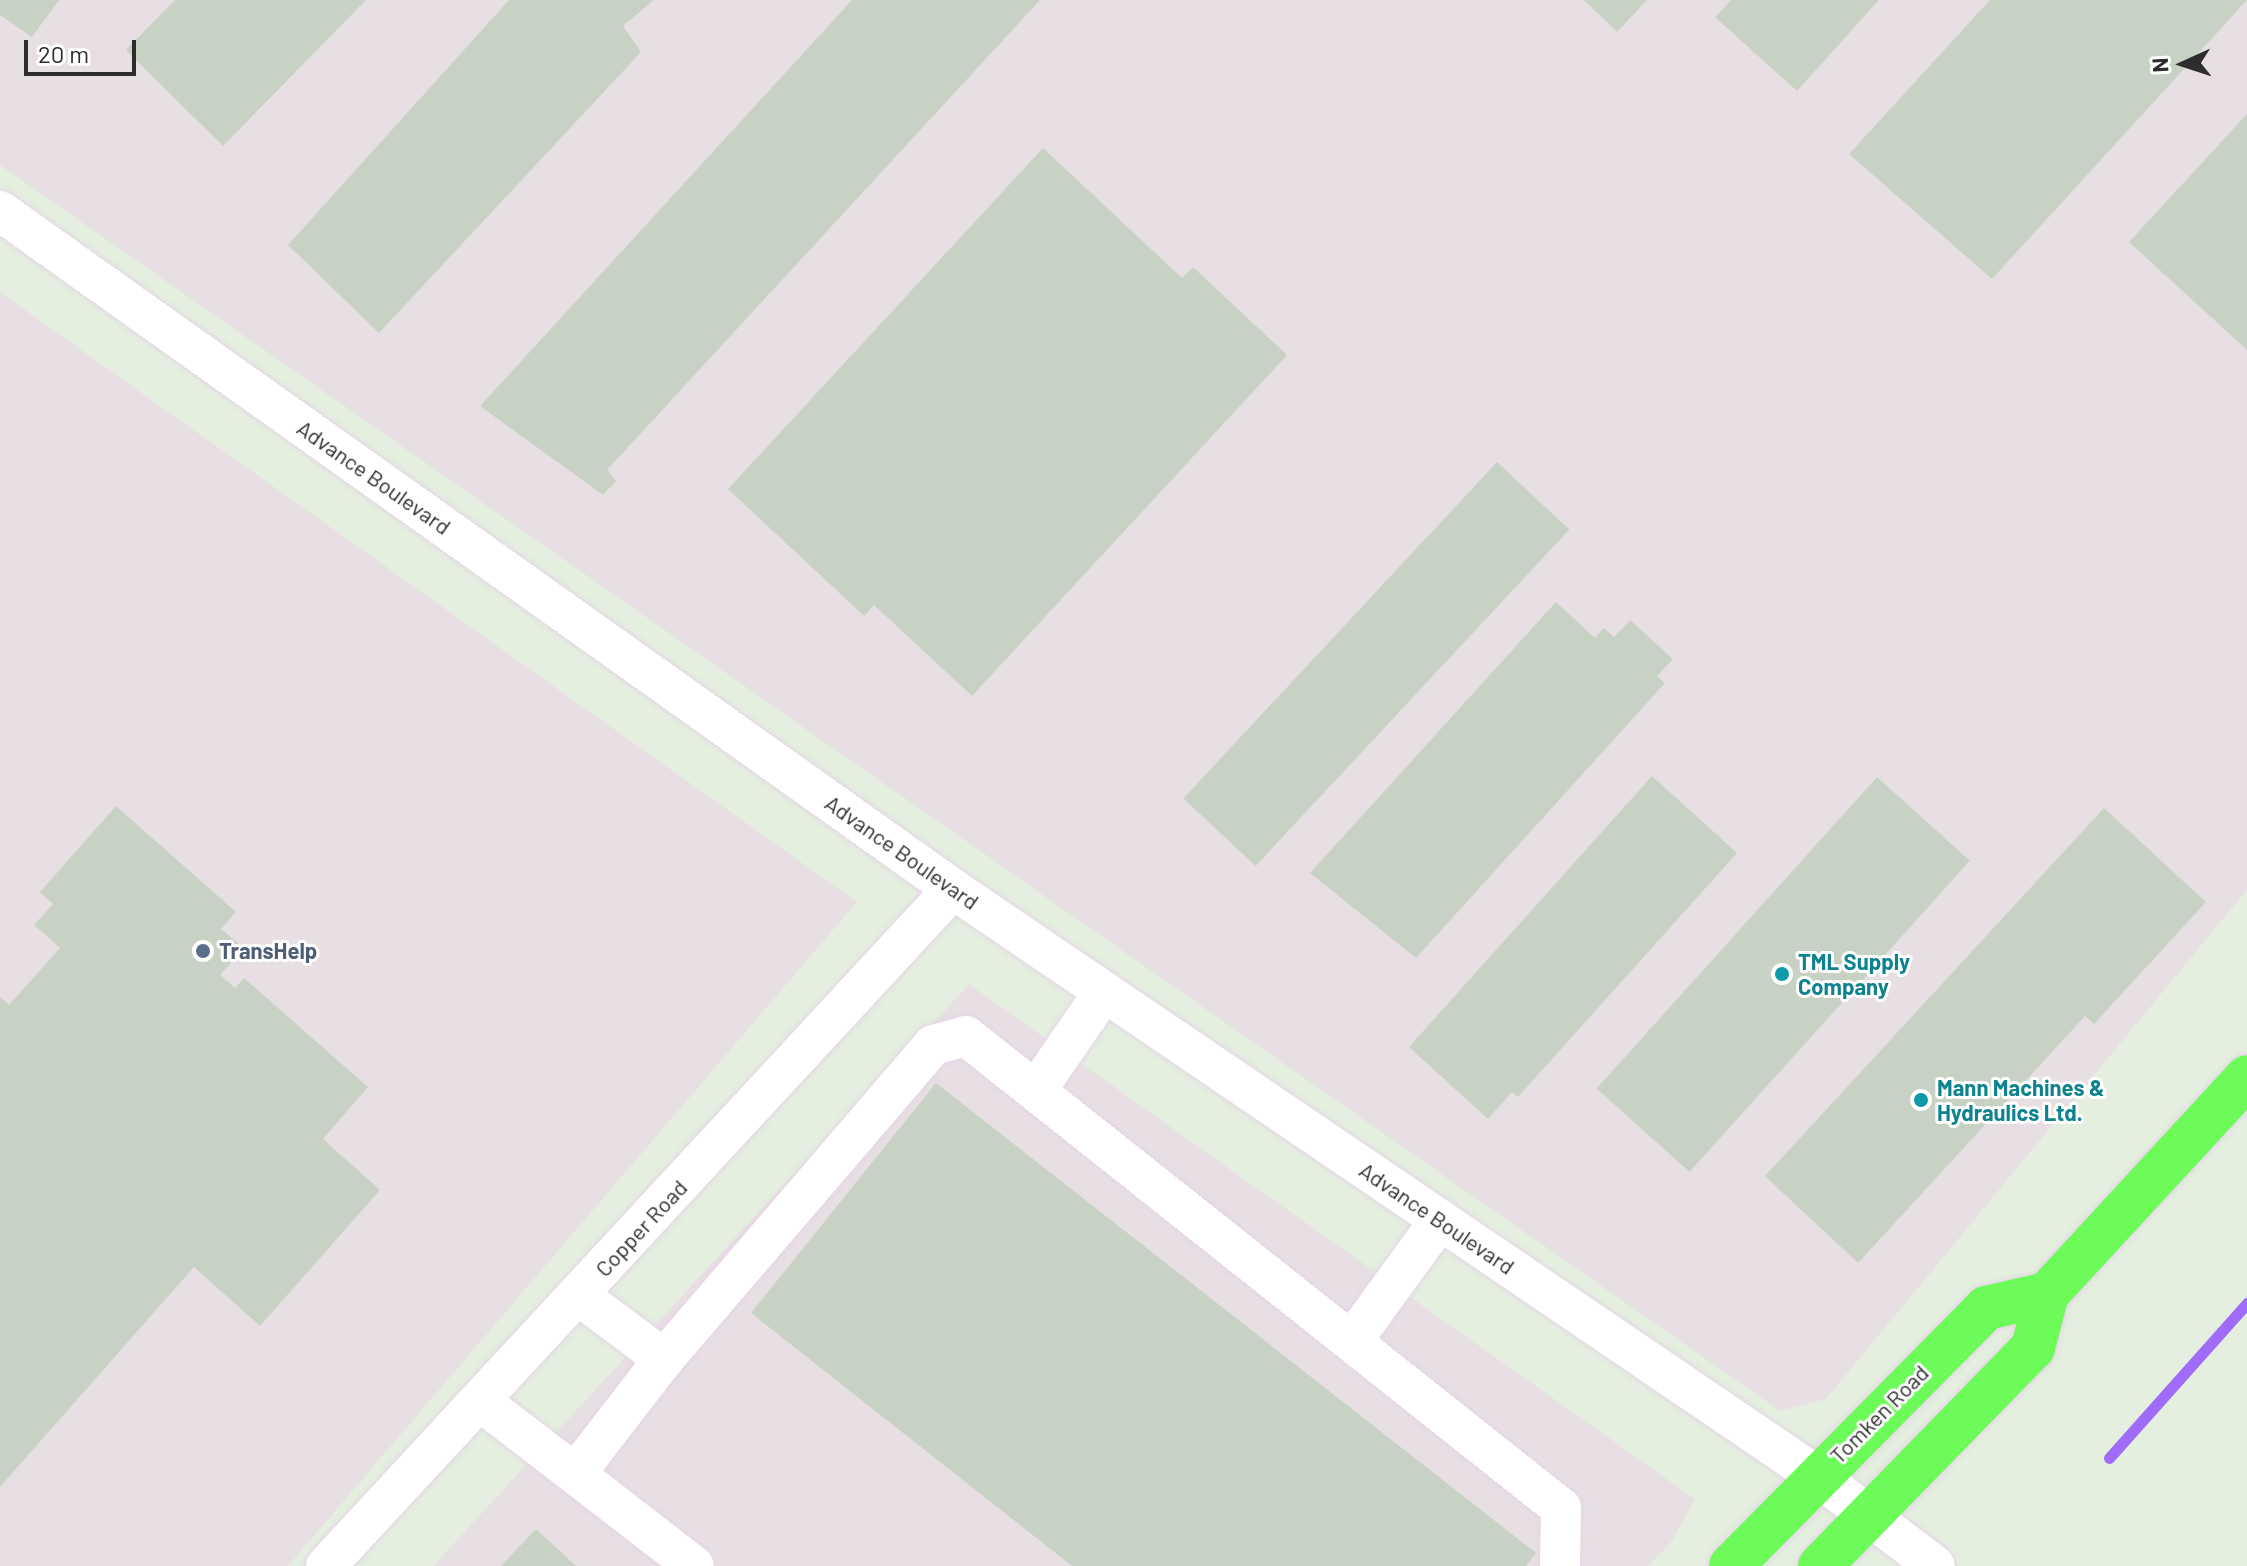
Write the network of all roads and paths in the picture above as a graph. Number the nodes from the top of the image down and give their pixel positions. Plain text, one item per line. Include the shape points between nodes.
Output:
1 (0, 211) edge
2 (953, 889) junction
3 (1104, 992) junction
4 (2247, 1077) edge
5 (1037, 1089) junction
6 (1440, 1220) junction
7 (2047, 1294) junction
8 (578, 1295) junction
9 (1352, 1341) junction
10 (664, 1359) junction
11 (480, 1401) junction
12 (575, 1474) junction
13 (1817, 1476) junction
14 (1871, 1514) junction
15 (326, 1566) edge
16 (694, 1566) edge
17 (1560, 1566) edge
18 (1731, 1566) edge
19 (1820, 1566) edge
20 (1935, 1566) edge

1 - 2 street, Advance Boulevard
2 - 3 street, Advance Boulevard
2 - 8 street, Copper Road
3 - 5 street
3 - 6 street, Advance Boulevard
4 - 7 main road
5 - 9 street
5 - 10 street via 966,1036 933,1045
6 - 9 street
6 - 13 street, Advance Boulevard
7 - 13 main road, Tomken Road via 1986,1308
7 - 14 main road via 2033,1348
8 - 10 street
8 - 11 street, Copper Road
9 - 17 street via 1561,1508
10 - 12 street
11 - 12 street
11 - 15 street, Copper Road
12 - 16 street
13 - 14 street, Advance Boulevard
13 - 18 main road, Tomken Road
14 - 19 main road
14 - 20 street, Advance Boulevard

